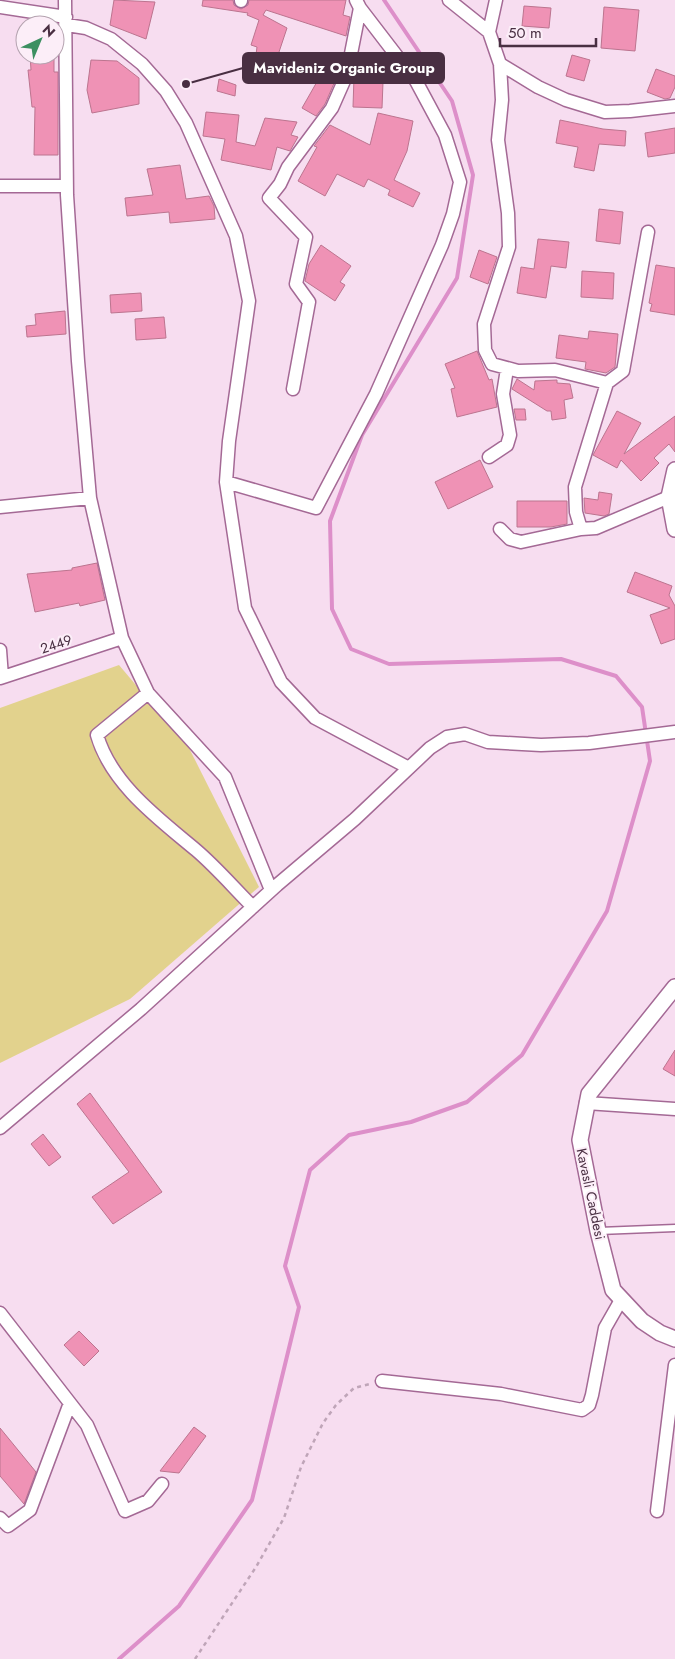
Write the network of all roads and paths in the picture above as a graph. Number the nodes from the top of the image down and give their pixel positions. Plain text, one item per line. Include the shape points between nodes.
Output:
1 (65, 0) edge
2 (449, 0) edge
3 (496, 0) edge
4 (358, 4) edge
5 (0, 8) edge
6 (66, 21) junction
7 (489, 32) junction
8 (500, 64) junction
9 (675, 106) edge
10 (0, 186) edge
11 (67, 186) junction
12 (648, 232) dead end
13 (507, 368) junction
14 (607, 384) junction
15 (293, 388) dead end
16 (489, 457) dead end
17 (675, 470) edge
18 (226, 482) junction
19 (669, 497) junction
20 (90, 498) junction
21 (0, 507) edge
22 (500, 529) dead end
23 (580, 529) junction
24 (675, 529) edge
25 (122, 638) junction
26 (0, 650) edge
27 (1, 678) edge
28 (148, 693) junction
29 (675, 732) edge
30 (410, 768) junction
31 (271, 890) junction
32 (253, 907) junction
33 (675, 987) edge
34 (586, 1103) junction
35 (675, 1109) edge
36 (0, 1128) edge
37 (675, 1228) edge
38 (598, 1231) junction
39 (621, 1300) junction
40 (0, 1313) edge
41 (675, 1339) edge
42 (675, 1365) edge
43 (382, 1381) joint
44 (70, 1403) junction
45 (162, 1484) dead end
46 (657, 1511) dead end
47 (0, 1518) edge
48 (195, 1659) edge

1 - 6 street
2 - 7 street
3 - 7 street
4 - 15 street via 347,74 332,108 269,198 306,237 296,284 308,302
4 - 18 street via 416,82 445,135 460,182 453,214 376,394 316,508
5 - 6 street
6 - 11 street
6 - 18 street via 111,39 142,64 166,91 186,123 236,236 249,301
7 - 8 street
8 - 9 street via 566,100 604,112
8 - 13 street via 502,100 498,140 509,247 484,324 486,350 492,364
10 - 11 street
11 - 20 street
12 - 14 street via 626,362 623,370
13 - 14 street via 518,372 555,370
13 - 16 street via 504,394 510,435 507,445
14 - 23 street via 576,487
17 - 19 street
18 - 30 street via 245,608 281,682 315,718
19 - 23 street via 596,528
19 - 24 street
20 - 21 street
20 - 25 street
22 - 23 street via 510,539 521,542
25 - 27 street, 2449
25 - 28 street
26 - 27 street
28 - 31 street via 225,777
28 - 32 street via 97,735 100,747 115,772 140,801 175,836 196,850
29 - 30 street via 589,743 541,745 488,742 465,734 448,737 430,748
30 - 31 street
31 - 32 street
32 - 36 street via 141,1009
33 - 34 street, Kavasli Caddesi via 588,1094
34 - 35 street
34 - 38 street, Kavasli Caddesi via 580,1140
37 - 38 lane
38 - 39 street, Kavasli Caddesi via 613,1290
39 - 41 street, Kavasli Caddesi via 642,1321
39 - 43 street via 605,1328 592,1395 589,1405 582,1410 501,1394
40 - 44 street
42 - 46 street
43 - 48 path via 354,1388 323,1423 301,1467 284,1518
44 - 45 street via 87,1425 125,1510 148,1501
44 - 47 street via 30,1510 8,1526

